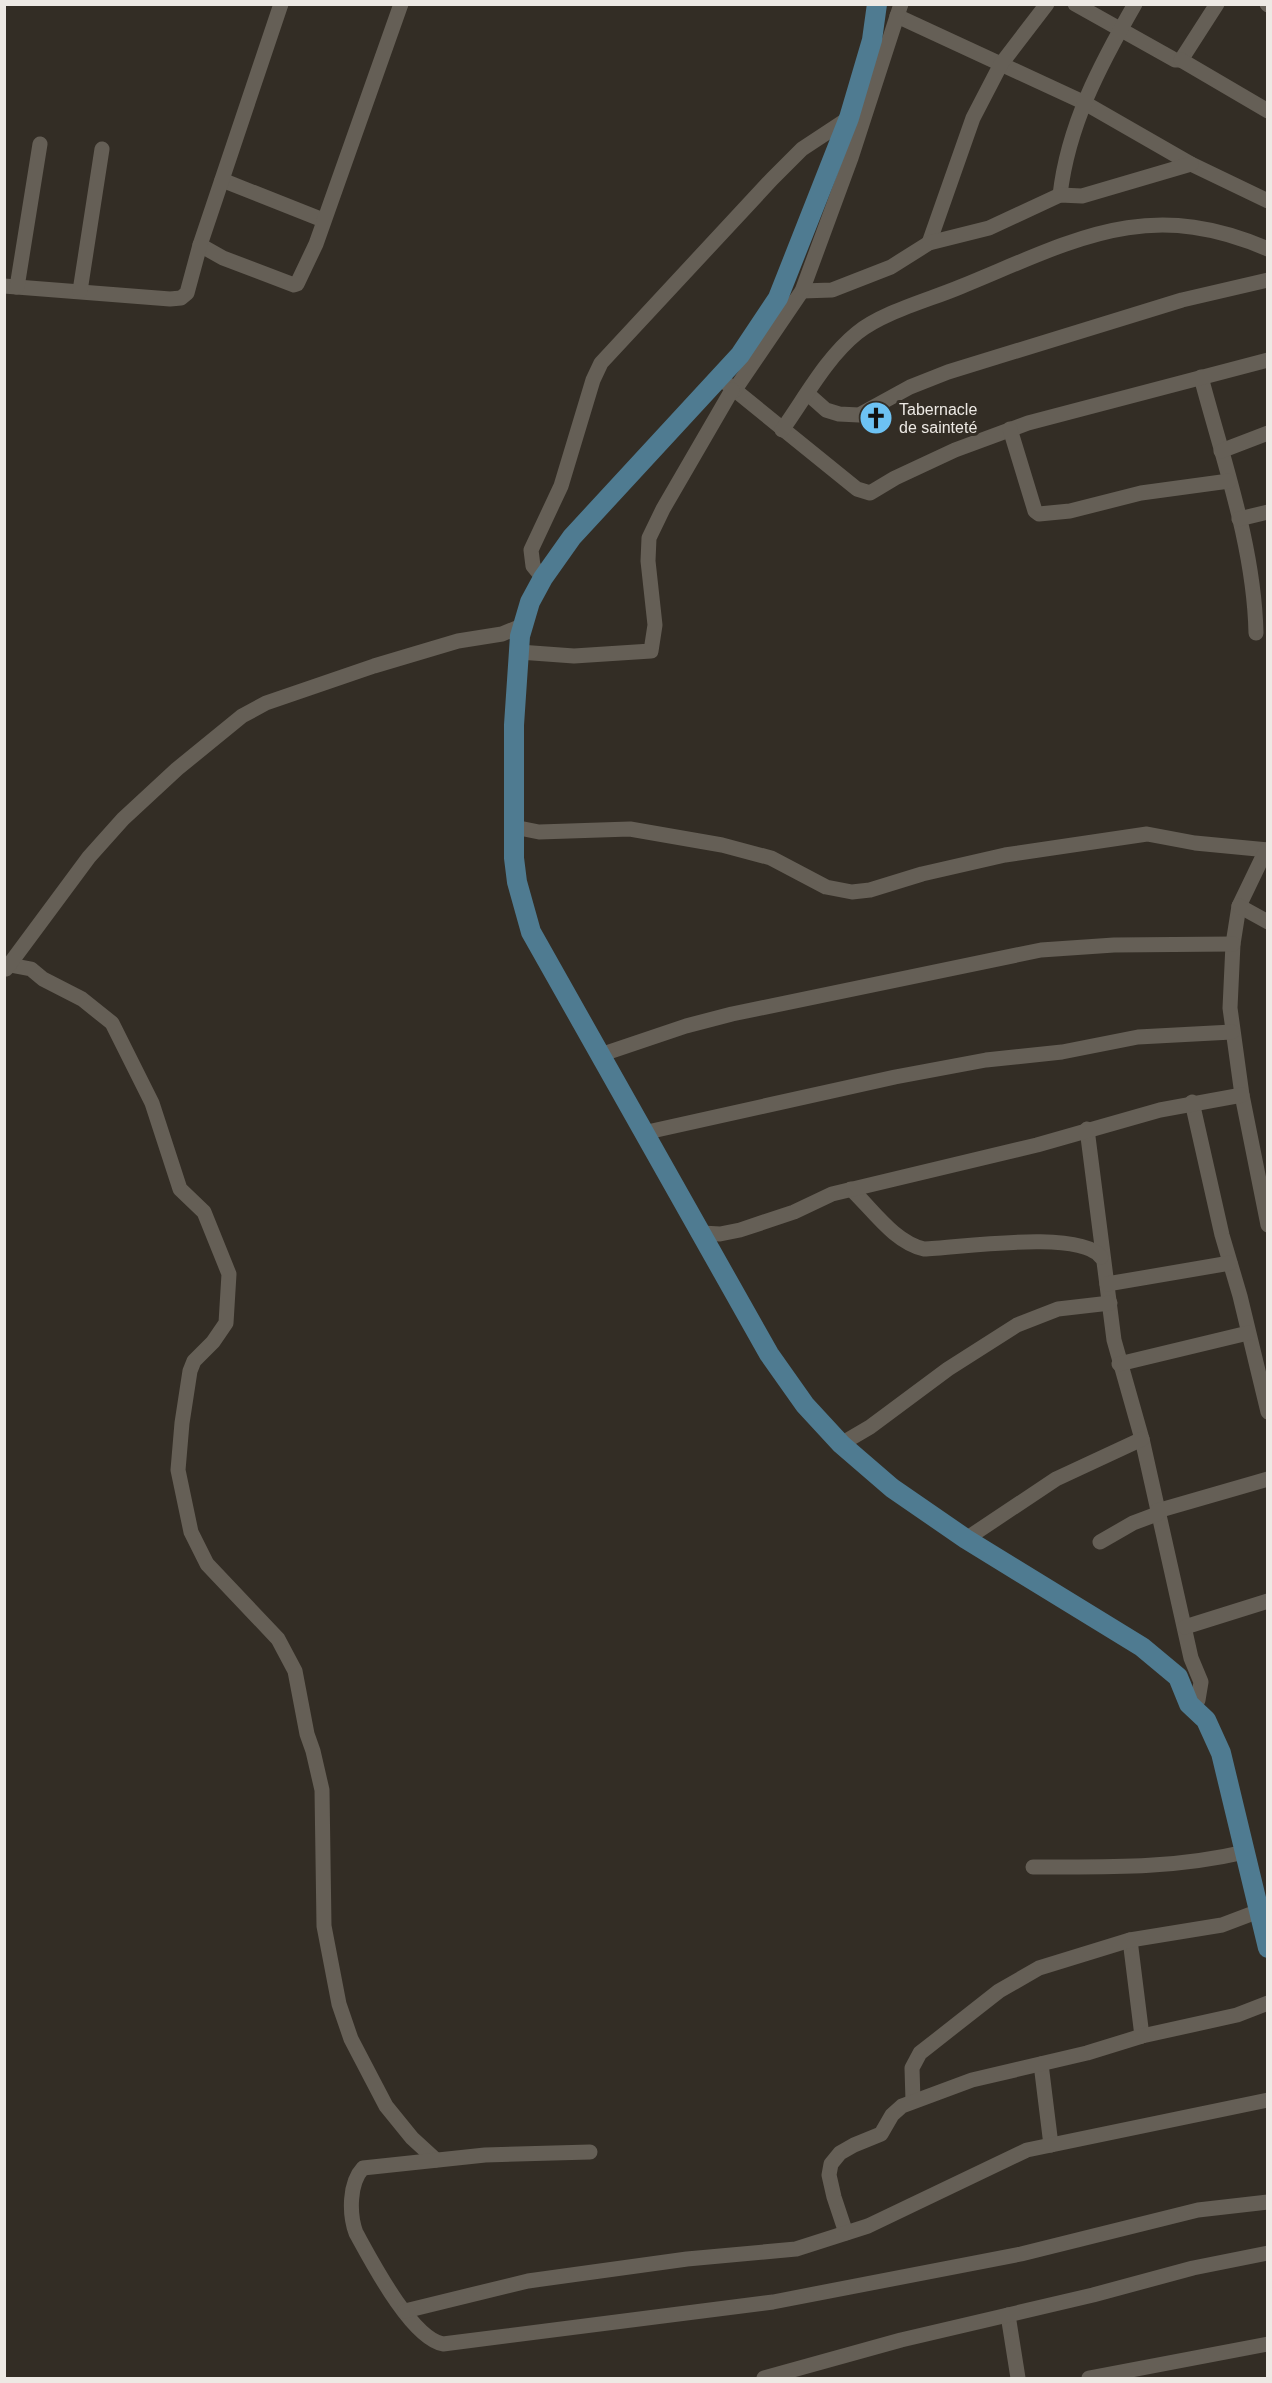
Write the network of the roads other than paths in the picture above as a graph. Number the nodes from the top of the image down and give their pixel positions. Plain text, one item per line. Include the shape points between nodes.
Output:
1 (281, 4) edge
2 (401, 4) edge
3 (877, 4) edge
4 (1047, 4) edge
5 (1075, 4) edge
6 (1135, 4) edge
7 (1217, 4) edge
8 (899, 10) edge
9 (1119, 28) junction
10 (1181, 60) junction
11 (1001, 64) junction
12 (1083, 102) junction
13 (1268, 111) edge
14 (849, 118) junction
15 (40, 144) dead end
16 (102, 149) dead end
17 (844, 155) junction
18 (1191, 164) junction
19 (222, 180) junction
20 (1060, 195) junction
21 (1268, 201) edge
22 (323, 220) junction
23 (929, 243) junction
24 (200, 245) junction
25 (1268, 249) edge
26 (1268, 280) edge
27 (11, 287) edge
28 (80, 291) junction
29 (802, 291) junction
30 (1268, 360) edge
31 (1202, 377) junction
32 (729, 386) junction
33 (808, 394) junction
34 (1010, 429) junction
35 (782, 430) junction
36 (1268, 434) edge
37 (1221, 451) junction
38 (1228, 481) junction
39 (1268, 512) edge
40 (1239, 519) junction
41 (543, 578) junction
42 (524, 626) junction
43 (1256, 633) dead end
44 (519, 652) junction
45 (514, 827) junction
46 (1267, 850) edge
47 (1239, 906) junction
48 (1268, 922) edge
49 (1233, 945) junction
50 (24, 948) junction
51 (7, 968) edge
52 (31, 969) junction
53 (1232, 1032) junction
54 (600, 1055) junction
55 (1242, 1095) junction
56 (1192, 1102) junction
57 (1087, 1129) junction
58 (643, 1132) junction
59 (851, 1189) junction
60 (1268, 1225) edge
61 (702, 1233) junction
62 (1101, 1257) junction
63 (1230, 1263) junction
64 (1107, 1284) junction
65 (1110, 1303) junction
66 (1248, 1333) junction
67 (1119, 1364) junction
68 (1268, 1412) edge
69 (1142, 1439) junction
70 (841, 1444) junction
71 (1268, 1479) edge
72 (1157, 1511) junction
73 (966, 1539) junction
74 (1100, 1542) dead end
75 (1268, 1600) edge
76 (1185, 1627) junction
77 (1189, 1704) junction
78 (1245, 1852) junction
79 (1033, 1867) dead end
80 (1259, 1911) junction
81 (1130, 1940) junction
82 (1268, 1948) edge
83 (1268, 2003) edge
84 (1142, 2036) junction
85 (1041, 2064) junction
86 (1268, 2100) edge
87 (913, 2101) junction
88 (1051, 2145) junction
89 (590, 2152) dead end
90 (436, 2160) junction
91 (1268, 2202) edge
92 (846, 2234) junction
93 (1268, 2253) edge
94 (405, 2312) junction
95 (1008, 2315) junction
96 (1268, 2344) edge
97 (764, 2379) edge
98 (1018, 2379) edge
99 (1089, 2379) edge

1 - 19 street
2 - 22 street
3 - 14 main road via 872,40
4 - 11 street
5 - 9 street
6 - 9 street
7 - 10 street
8 - 11 street
8 - 17 street
9 - 10 street
9 - 12 street
10 - 13 street
11 - 12 street
11 - 23 street via 963,145
12 - 18 street
12 - 20 street
14 - 17 main road
14 - 41 street via 822,133 738,212 601,363 561,486 531,550 532,566
15 - 27 street
16 - 28 street
17 - 29 street
17 - 32 main road via 778,298
18 - 20 street via 1082,196
18 - 21 street
19 - 22 street
19 - 24 street
20 - 23 street via 989,228
22 - 24 street via 309,260 294,285
23 - 29 street via 891,267 832,290
24 - 28 street via 187,293 181,297
25 - 33 street via 1201,226 1148,225 1103,231 867,326 834,358
26 - 33 street via 1182,300 948,372 910,387 859,415 826,410
27 - 28 street
29 - 32 street
30 - 31 street
31 - 34 street
31 - 37 street
32 - 35 street
32 - 41 main road via 572,537
32 - 44 street via 649,538 655,625 651,651 574,656
33 - 35 street
34 - 35 street via 915,468 870,493 857,489
34 - 38 street via 1039,514
36 - 37 street
37 - 38 street
38 - 40 street
39 - 40 street
40 - 43 street
41 - 42 main road via 530,602
42 - 44 main road
42 - 50 street via 363,669 266,703 242,717 123,819 89,857
44 - 45 main road
45 - 46 street via 539,832 630,829 722,844 771,858 826,887 852,892 1005,855 1147,834
45 - 54 main road via 517,882 531,932
46 - 47 street
47 - 48 street
47 - 49 street
49 - 53 street
49 - 54 street via 1114,945 1041,950 732,1014
50 - 51 street
50 - 52 street
51 - 52 street
52 - 90 street via 82,999 111,1023 152,1103 180,1189 204,1212 228,1269 226,1323 194,1361 182,1423 178,1470 190,1532 207,1564 278,1639 296,1671 321,1790 325,1938 342,2014 386,2106
53 - 55 street
53 - 58 street via 1138,1037 1062,1052 986,1060
54 - 58 main road
55 - 56 street
55 - 60 street
56 - 57 street
56 - 63 street
57 - 59 street via 1037,1145
57 - 62 street
58 - 61 main road
59 - 61 street via 740,1230
59 - 62 street via 913,1247 1036,1242 1086,1248 1097,1251
61 - 70 main road via 776,1364 805,1405
62 - 64 street
63 - 64 street
63 - 66 street
64 - 65 street
65 - 67 street
65 - 70 street via 1058,1309 1017,1325
66 - 67 street
66 - 68 street
67 - 69 street
69 - 72 street
69 - 73 street via 1056,1479
70 - 73 main road via 892,1488
71 - 72 street
72 - 74 street
72 - 76 street
73 - 77 main road via 1142,1647 1178,1677
75 - 76 street
76 - 77 street via 1191,1658 1202,1682 1198,1700
77 - 78 main road via 1206,1720 1221,1754
78 - 79 street via 1203,1862 1134,1868
78 - 80 main road
80 - 81 street via 1222,1925
80 - 82 main road
81 - 84 street
81 - 87 street via 1039,1968 981,2004 915,2059
83 - 84 street via 1237,2015
84 - 85 street
85 - 87 street via 972,2080
85 - 88 street
86 - 88 street
87 - 92 street via 892,2115 881,2134 840,2153 831,2164 829,2175
88 - 92 street via 1010,2157 952,2184 936,2196
89 - 90 street
90 - 94 street via 363,2168 354,2186 352,2221 356,2233 382,2281
91 - 94 street via 1198,2210 912,2277 683,2314 443,2344 428,2338
92 - 94 street via 796,2249 528,2281
93 - 95 street
95 - 97 street
95 - 98 street
96 - 99 street

